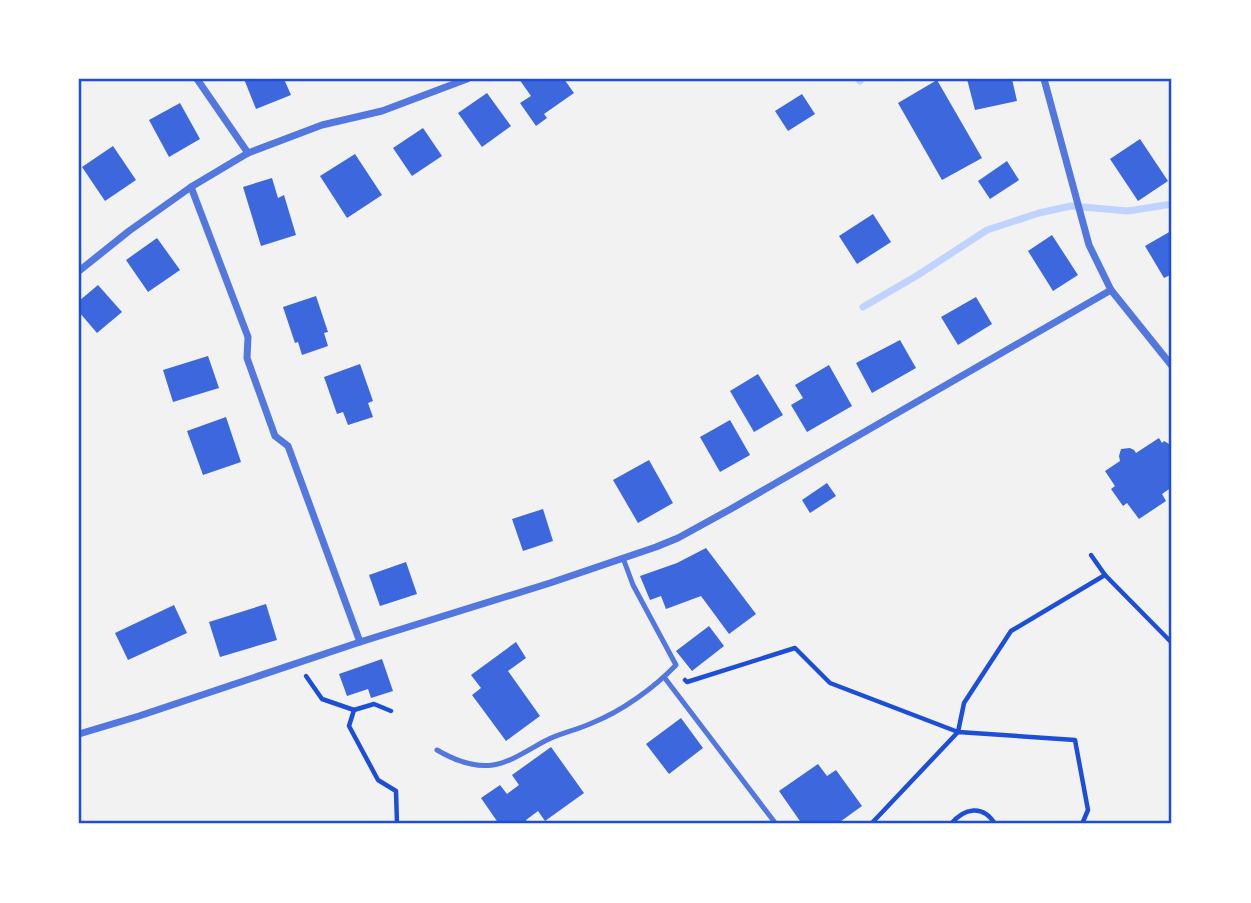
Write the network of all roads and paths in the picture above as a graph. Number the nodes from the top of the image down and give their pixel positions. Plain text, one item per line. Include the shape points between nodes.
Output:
1 (197, 79) edge
2 (467, 79) edge
3 (1044, 79) edge
4 (248, 153) junction
5 (191, 187) junction
6 (79, 271) edge
7 (1111, 290) junction
8 (1172, 366) edge
9 (1091, 555) dead end
10 (623, 558) junction
11 (1105, 575) junction
12 (360, 642) junction
13 (1172, 643) edge
14 (298, 663) junction
15 (676, 665) junction
16 (664, 677) junction
17 (354, 710) junction
18 (391, 710) dead end
19 (958, 732) junction
20 (79, 734) edge
21 (437, 750) dead end
22 (397, 824) edge
23 (776, 824) edge
24 (871, 824) edge
25 (951, 824) edge
26 (995, 824) edge
27 (1082, 824) edge

1 - 4 street
2 - 4 street
3 - 7 street via 1090,245
4 - 5 street
5 - 6 street
5 - 12 street via 248,337 247,358 270,423 275,436 288,446
7 - 8 street
7 - 10 street via 729,510 678,538
9 - 11 path
10 - 12 street
10 - 15 lane
11 - 13 path
11 - 19 path via 1011,631 964,703
12 - 14 street
14 - 17 path via 321,699
14 - 20 street
15 - 16 lane
15 - 19 path via 687,682 795,648 830,683
16 - 21 lane via 594,723 496,765 465,763
16 - 23 lane
17 - 18 path via 374,704
17 - 22 path via 349,726 360,748 378,780 397,791
19 - 24 path
19 - 27 path via 1075,740 1088,810
25 - 26 path via 961,813 972,810 987,814

